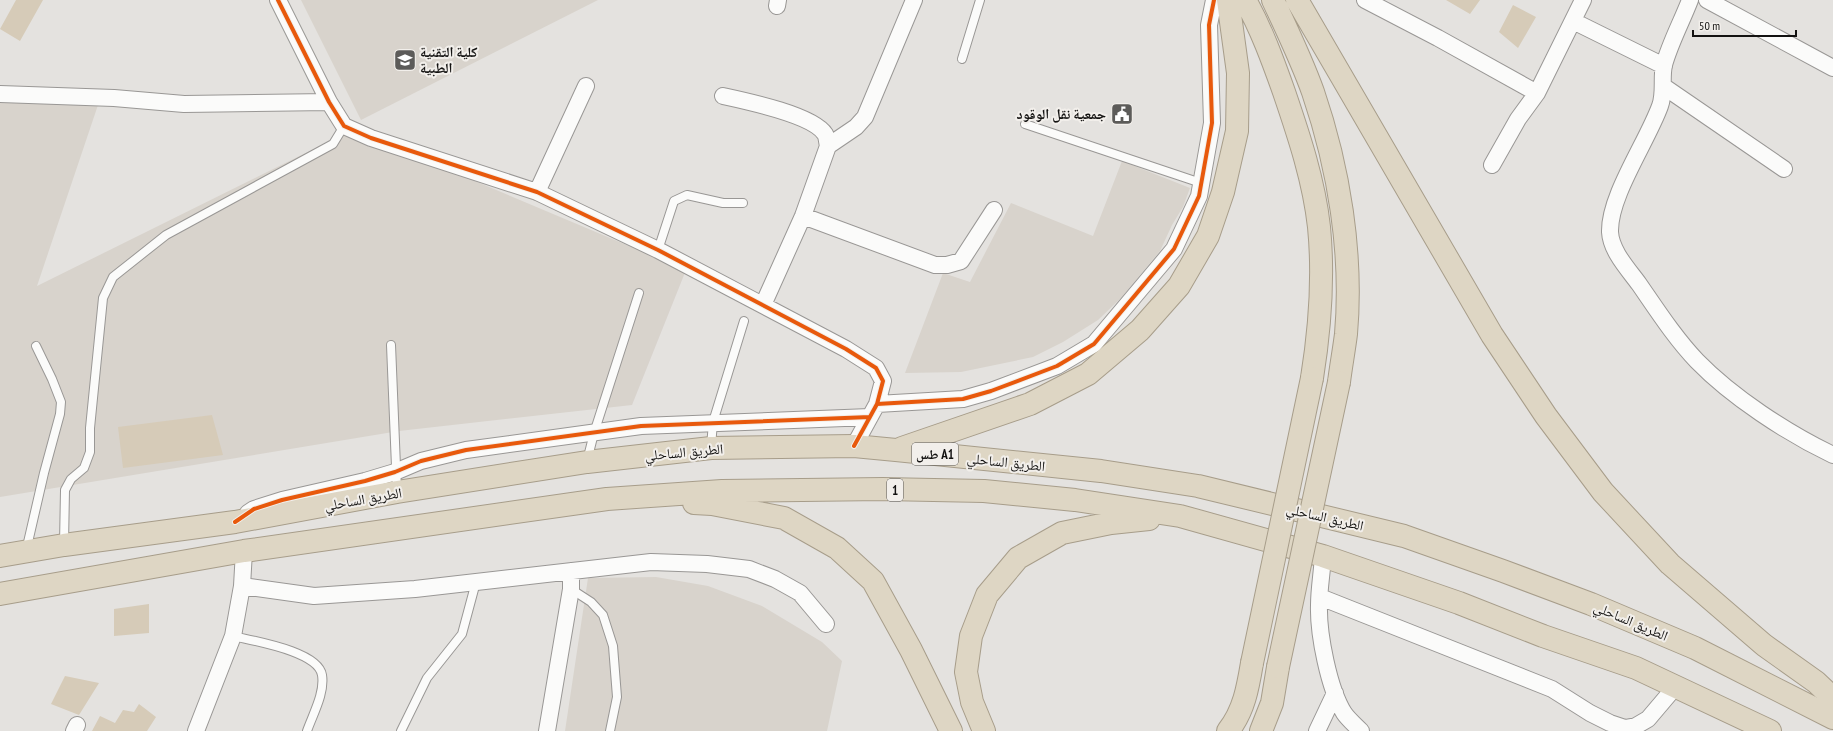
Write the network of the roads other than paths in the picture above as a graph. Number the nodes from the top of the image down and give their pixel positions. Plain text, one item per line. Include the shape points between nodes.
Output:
1 (278, 0) edge
2 (914, 0) edge
3 (980, 0) edge
4 (1205, 0) edge
5 (1214, 0) edge
6 (1228, 0) edge
7 (1245, 0) edge
8 (1273, 0) edge
9 (1297, 0) edge
10 (1365, 0) edge
11 (1583, 0) edge
12 (1690, 0) edge
13 (1715, 2) edge
14 (1573, 21) junction
15 (1209, 25) junction
16 (962, 59) dead end
17 (1664, 66) junction
18 (1833, 68) edge
19 (586, 86) dead end
20 (1663, 86) junction
21 (1537, 93) junction
22 (0, 94) edge
23 (723, 96) dead end
24 (329, 102) junction
25 (1026, 124) dead end
26 (344, 126) junction
27 (828, 146) junction
28 (1492, 165) dead end
29 (1784, 169) dead end
30 (1201, 183) junction
31 (536, 192) junction
32 (743, 203) dead end
33 (994, 210) dead end
34 (803, 216) junction
35 (658, 250) junction
36 (638, 293) dead end
37 (763, 305) junction
38 (744, 321) dead end
39 (391, 345) dead end
40 (36, 346) dead end
41 (873, 411) junction
42 (713, 422) junction
43 (594, 433) junction
44 (854, 446) junction
45 (711, 448) junction
46 (896, 450) junction
47 (1833, 455) edge
48 (587, 462) junction
49 (396, 482) junction
50 (607, 499) junction
51 (1180, 516) junction
52 (64, 545) junction
53 (244, 551) junction
54 (26, 552) junction
55 (0, 556) edge
56 (1323, 556) junction
57 (571, 571) junction
58 (476, 582) junction
59 (242, 586) junction
60 (571, 589) junction
61 (0, 594) edge
62 (1320, 597) junction
63 (826, 624) dead end
64 (232, 636) junction
65 (1676, 686) junction
66 (1335, 693) junction
67 (1833, 698) edge
68 (1833, 718) edge
69 (196, 731) edge
70 (307, 731) edge
71 (401, 731) edge
72 (547, 731) edge
73 (610, 731) edge
74 (951, 731) edge
75 (984, 731) edge
76 (1228, 731) edge
77 (1261, 731) edge
78 (1317, 731) edge
79 (1361, 731) edge
80 (1770, 731) edge

1 - 24 street
2 - 27 street via 865,117 856,127
3 - 16 lane
4 - 15 street
5 - 15 street
6 - 46 highway via 1238,73 1237,131 1223,192 1208,236 1179,286 1140,330 1088,374 1030,404
7 - 76 highway, bridge via 1276,68 1298,131 1317,219 1321,304 1312,378 1246,696
8 - 77 highway, bridge via 1313,92 1330,150 1342,214 1347,276 1346,334 1339,382 1272,703
9 - 67 highway via 1492,335 1546,416 1603,492 1681,573 1764,645 1816,682
10 - 21 street
11 - 14 street
12 - 17 street
13 - 18 street
14 - 17 street
14 - 21 street
15 - 30 street via 1212,123
17 - 20 street
19 - 31 street
20 - 29 street
20 - 47 street via 1661,104 1650,133 1613,209 1610,232 1616,252 1661,317 1696,360 1728,390
21 - 28 street
22 - 24 street via 114,98 184,104
23 - 27 street via 772,108 814,123 826,135
24 - 26 street
25 - 30 lane
26 - 31 street via 371,138
26 - 52 lane via 333,144 166,235 113,277 103,298 90,428 90,452 84,468 70,479 65,490
27 - 34 street
30 - 41 street via 1199,196 1174,249 1094,344 1057,366 991,391 963,399
31 - 35 street
32 - 35 lane via 723,203 687,195 674,201
33 - 34 street via 961,261 935,266
34 - 37 street
35 - 37 street
36 - 43 lane
37 - 41 street via 876,368 883,381
38 - 42 lane
39 - 49 lane
40 - 54 lane via 61,402
41 - 42 street
41 - 44 street
42 - 43 street via 641,426
42 - 45 lane
43 - 48 lane
43 - 49 street via 466,450 421,461
44 - 45 highway, الطريق الساحلي / طس A1
44 - 46 highway, الطريق الساحلي / طس A1
45 - 48 highway, الطريق الساحلي / طس A1
46 - 68 highway, الطريق الساحلي / طس A1 via 1101,471 1198,486 1404,536 1503,570 1695,648
48 - 49 highway, الطريق الساحلي / طس A1
49 - 52 highway, الطريق الساحلي / طس A1 via 235,522
50 - 51 highway, 1 via 722,491 984,491 1075,500
50 - 53 highway, 1
50 - 74 highway via 712,504 784,518 837,548 873,582 911,650
51 - 56 highway, 1
51 - 75 highway via 1111,523 1062,533 1018,558 987,595 971,636 966,672 972,702
52 - 54 highway, الطريق الساحلي / طس A1
53 - 59 street
53 - 61 highway, 1
54 - 55 highway, الطريق الساحلي / طس A1
56 - 62 street
56 - 65 highway, 1 via 1636,668
57 - 58 street
57 - 60 street
57 - 63 street via 652,562 707,564 749,570 775,579 800,594
58 - 59 street via 365,594 314,596
58 - 71 lane via 462,634 427,678
59 - 64 street
60 - 72 street
60 - 73 lane via 591,602 603,615 613,646 617,697
62 - 65 street via 1552,689 1596,716 1625,728 1636,726 1648,719
62 - 66 street via 1323,645
64 - 69 street
64 - 70 lane via 300,654 316,664 322,674 321,693
65 - 80 highway, 1
66 - 78 street
66 - 79 street via 1345,713

